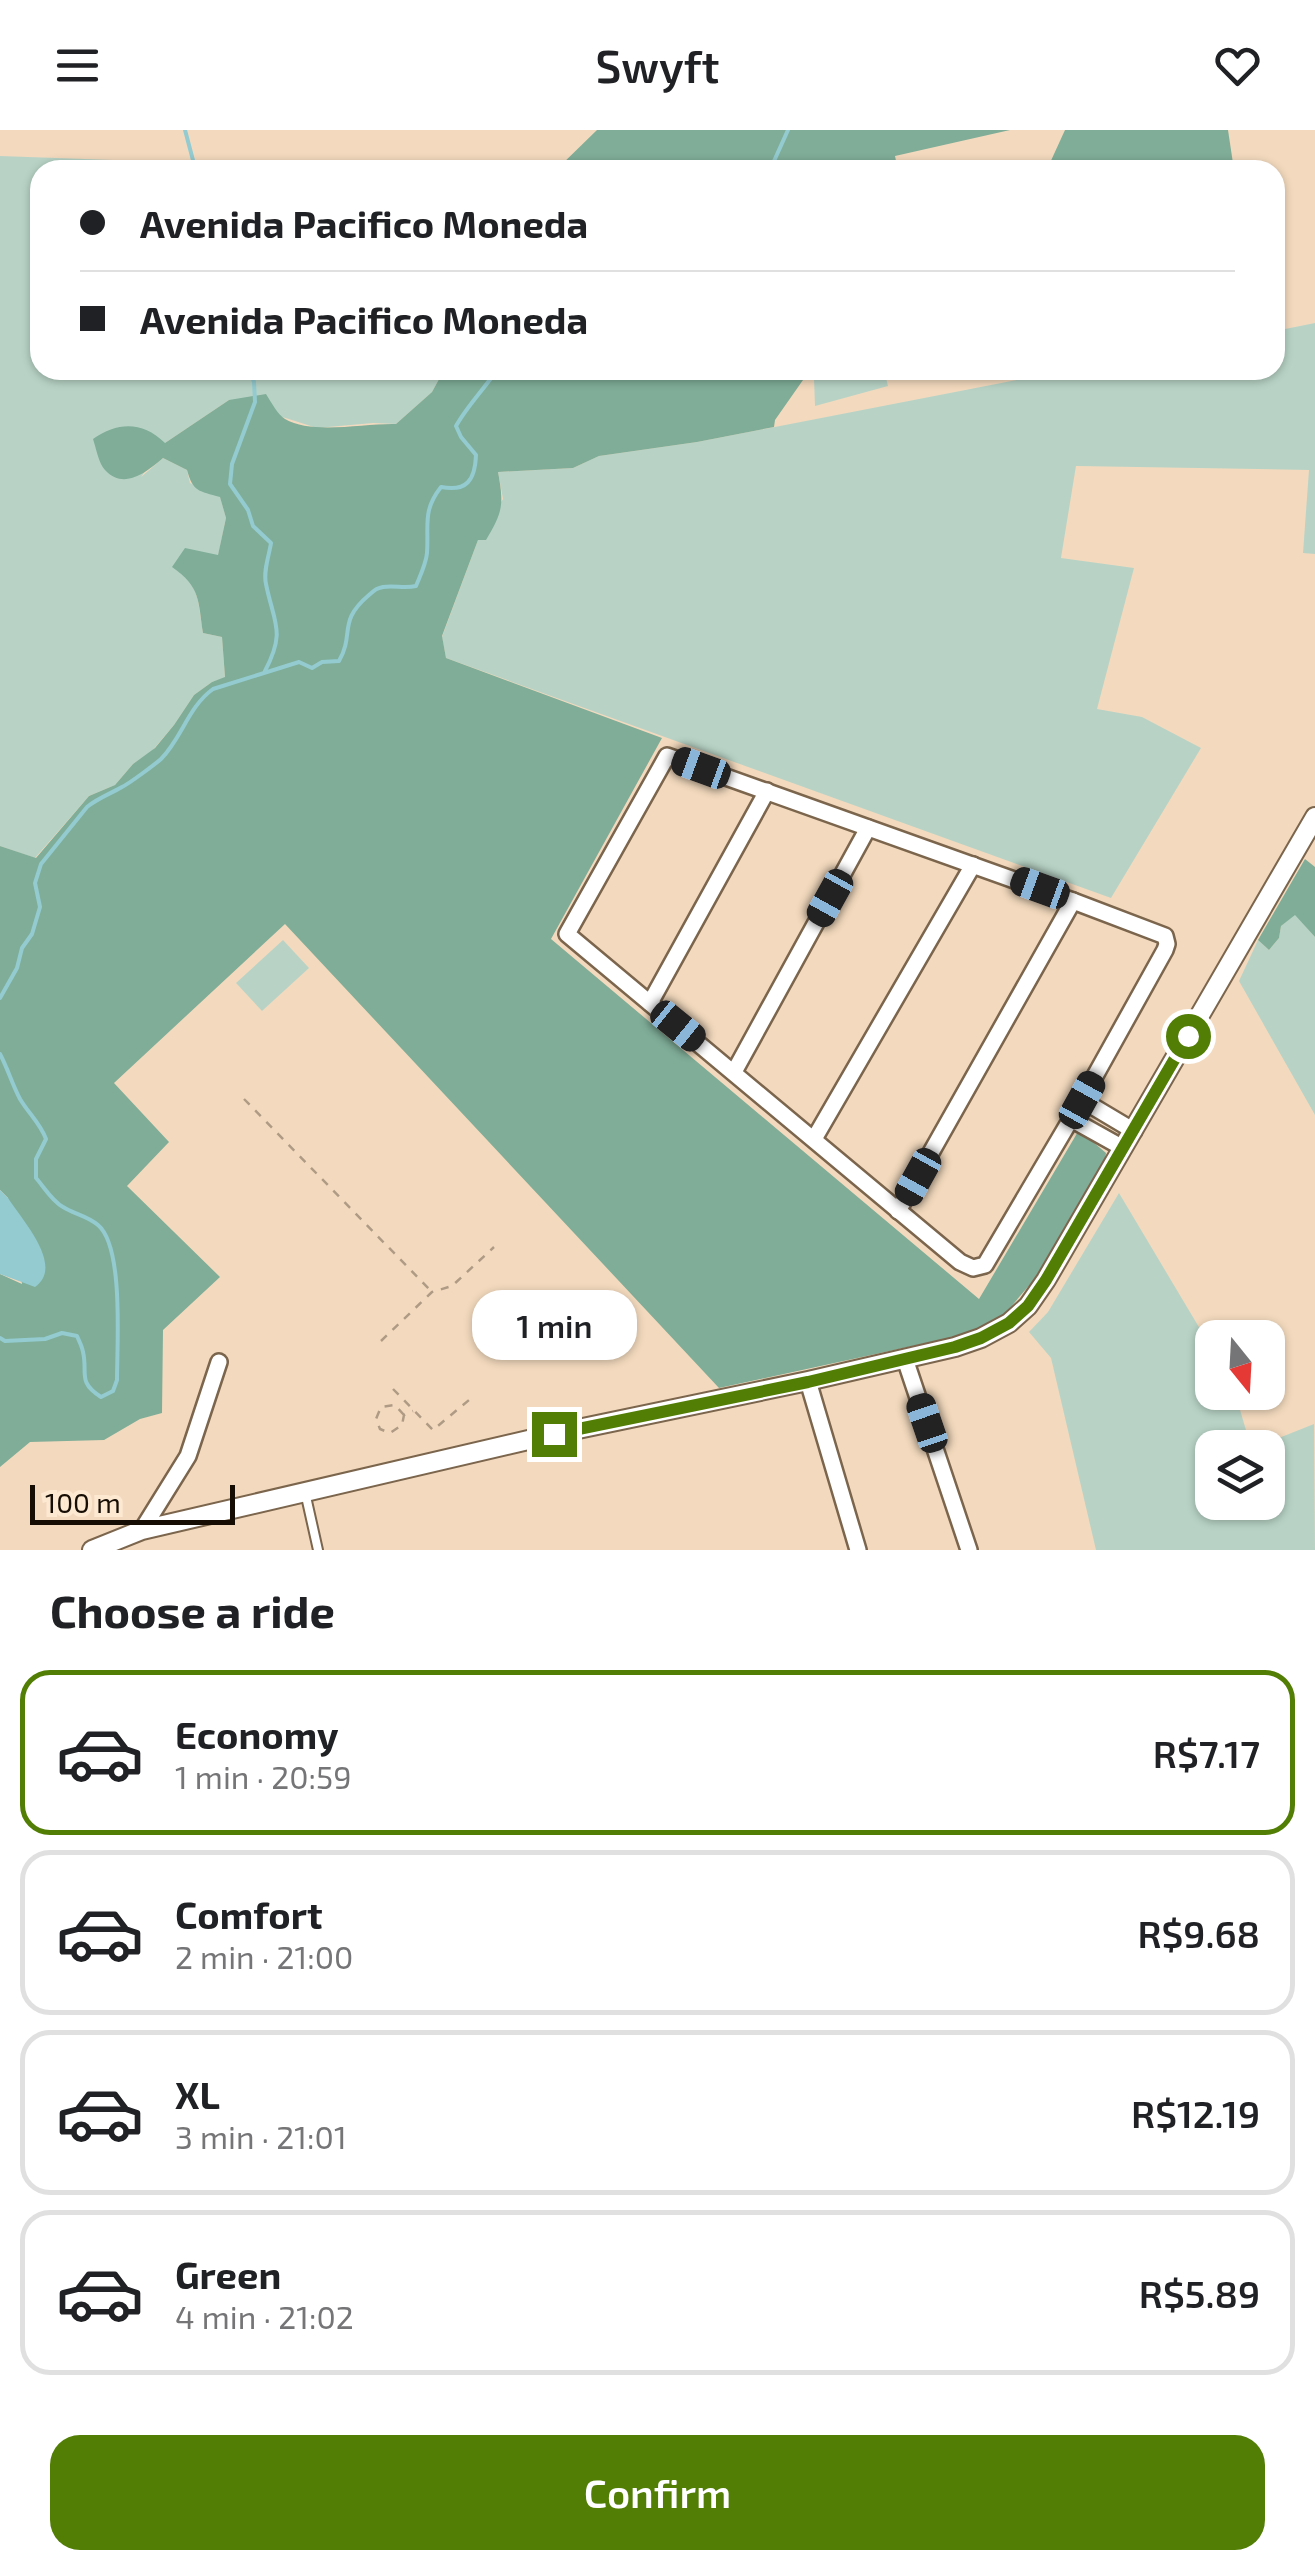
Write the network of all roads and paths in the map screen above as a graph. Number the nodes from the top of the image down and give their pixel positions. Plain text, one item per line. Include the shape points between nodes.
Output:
1 (767, 792) junction
2 (1315, 817) edge
3 (868, 828) junction
4 (973, 864) junction
5 (1073, 900) junction
6 (650, 1003) junction
7 (734, 1072) junction
8 (244, 1098) dead end
9 (1082, 1100) junction
10 (1071, 1119) junction
11 (1134, 1130) junction
12 (814, 1139) junction
13 (1124, 1148) junction
14 (898, 1211) junction
15 (494, 1247) dead end
16 (432, 1292) junction
17 (381, 1340) dead end
18 (905, 1359) junction
19 (219, 1362) dead end
20 (808, 1382) junction
21 (393, 1388) dead end
22 (475, 1395) dead end
23 (399, 1396) junction
24 (395, 1406) junction
25 (414, 1411) junction
26 (404, 1415) junction
27 (305, 1492) junction
28 (142, 1530) junction
29 (92, 1550) edge
30 (318, 1550) edge
31 (858, 1550) edge
32 (970, 1550) edge

1 - 3 street
1 - 6 street
1 - 6 street via 668,756 567,934
2 - 11 street
3 - 4 street
3 - 7 street
4 - 5 street
4 - 12 street
5 - 9 street via 1162,934 1167,944
5 - 14 street
6 - 7 street
7 - 12 street
8 - 16 path
9 - 10 street
9 - 11 street
10 - 13 street
10 - 14 street via 986,1266 960,1262
11 - 13 street
12 - 14 street
13 - 18 street via 1028,1306 981,1338
15 - 16 path via 452,1286
16 - 17 path
18 - 20 street
18 - 32 street
19 - 28 street via 196,1439
20 - 27 street
20 - 31 street
21 - 23 path
22 - 25 path via 433,1430
23 - 24 path
23 - 25 path
24 - 26 path
24 - 26 path via 381,1407 380,1429 390,1433 402,1426
25 - 26 path
27 - 28 street
27 - 30 lane
28 - 29 street

